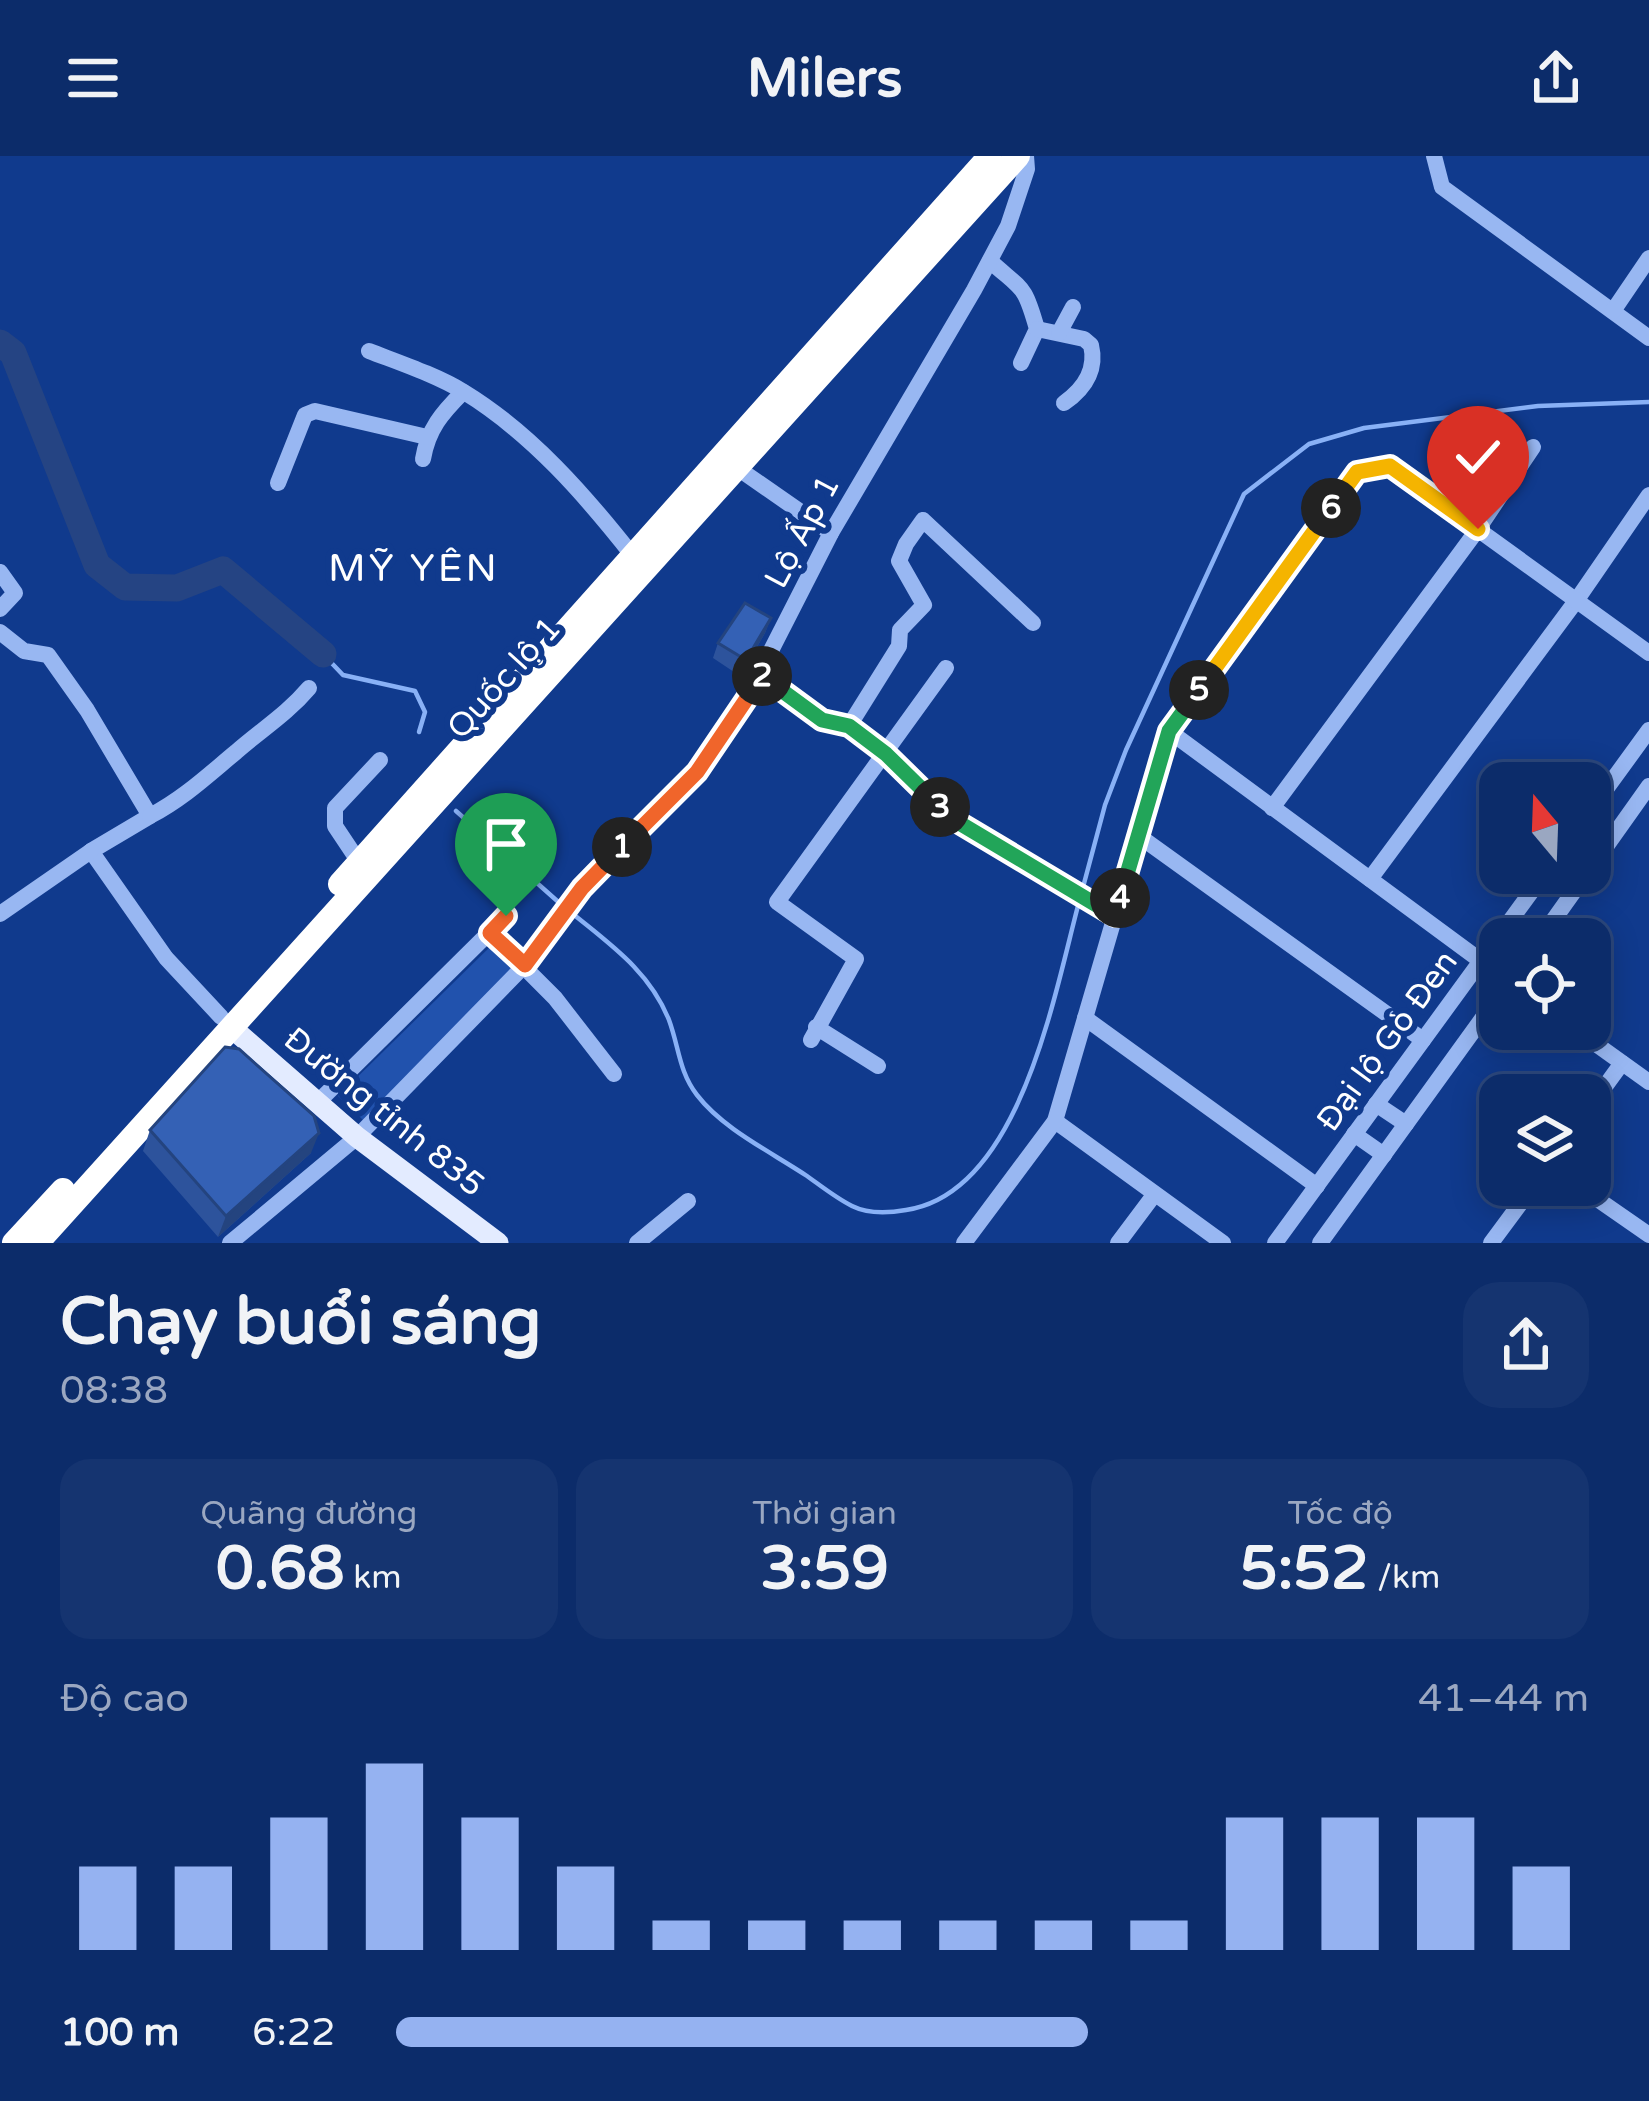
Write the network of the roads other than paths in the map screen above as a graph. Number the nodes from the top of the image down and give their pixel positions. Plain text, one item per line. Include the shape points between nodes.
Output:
1 (990, 156) edge
2 (1022, 156) edge
3 (1435, 156) edge
4 (1649, 258) edge
5 (990, 260) junction
6 (1072, 307) dead end
7 (1613, 311) junction
8 (1037, 329) junction
9 (1059, 333) junction
10 (1649, 338) edge
11 (369, 351) dead end
12 (1021, 363) dead end
13 (463, 392) junction
14 (1064, 403) dead end
15 (427, 437) junction
16 (1533, 447) dead end
17 (423, 459) dead end
18 (736, 467) junction
19 (278, 483) dead end
20 (1649, 495) edge
21 (1478, 529) junction
22 (831, 533) junction
23 (633, 556) junction
24 (0, 572) edge
25 (1576, 601) junction
26 (0, 609) edge
27 (1033, 623) dead end
28 (0, 632) edge
29 (1649, 653) edge
30 (946, 668) dead end
31 (759, 674) junction
32 (309, 688) dead end
33 (849, 726) junction
34 (1649, 730) edge
35 (1169, 731) junction
36 (886, 754) junction
37 (380, 760) dead end
38 (1611, 782) edge
39 (1649, 786) edge
40 (1272, 808) junction
41 (150, 816) junction
42 (1139, 836) junction
43 (1611, 840) edge
44 (91, 851) junction
45 (359, 862) junction
46 (1370, 879) junction
47 (0, 914) edge
48 (506, 916) dead end
49 (1115, 916) junction
50 (490, 933) junction
51 (1479, 960) edge
52 (1479, 962) edge
53 (525, 965) junction
54 (1085, 1018) junction
55 (226, 1023) junction
56 (1479, 1023) edge
57 (1423, 1040) junction
58 (1604, 1050) edge
59 (1622, 1063) junction
60 (878, 1066) dead end
61 (614, 1073) dead end
62 (1611, 1078) edge
63 (1649, 1082) edge
64 (316, 1103) junction
65 (1376, 1104) junction
66 (1055, 1121) junction
67 (1406, 1124) junction
68 (1354, 1134) junction
69 (357, 1136) junction
70 (1384, 1155) junction
71 (1316, 1186) junction
72 (1154, 1195) junction
73 (688, 1201) dead end
74 (1519, 1206) edge
75 (1608, 1206) edge
76 (1643, 1230) edge
77 (14, 1243) edge
78 (37, 1243) edge
79 (230, 1243) edge
80 (498, 1243) edge
81 (637, 1243) edge
82 (964, 1243) edge
83 (1118, 1243) edge
84 (1223, 1243) edge
85 (1275, 1243) edge
86 (1320, 1243) edge
87 (1492, 1243) edge
88 (1623, 1243) edge

1 - 23 highway, Quốc lộ 1
2 - 5 street, Lộ Ấp 1 via 1027,169
2 - 18 highway, Quốc lộ 1
3 - 7 street via 1442,187
4 - 7 street
5 - 8 street via 1022,285
5 - 22 street, Lộ Ấp 1
6 - 9 street
7 - 10 street
8 - 9 street
8 - 12 street
9 - 14 street via 1084,339 1094,355 1082,387
11 - 13 street
13 - 15 street
13 - 23 street via 557,469
15 - 17 street
15 - 19 street via 305,415
16 - 21 street
18 - 22 street
18 - 55 highway, Quốc lộ 1
20 - 25 street
21 - 25 street
21 - 35 street via 1390,466 1357,472
21 - 40 street
22 - 31 street, Lộ Ấp 1
23 - 45 highway, Quốc lộ 1
24 - 26 street via 15,593
25 - 29 street
25 - 46 street
27 - 33 street via 923,520 899,561 924,605 900,630 899,646
28 - 41 street via 24,651 48,655
30 - 36 street
31 - 33 street via 822,720
31 - 53 street, Lộ Ấp 1 via 697,772 573,901
32 - 41 street via 212,776
33 - 36 street
34 - 38 street
35 - 40 street
35 - 42 street
36 - 49 street via 961,824
36 - 60 street via 777,902 856,959 813,1034
37 - 45 street via 335,808 335,826
39 - 43 street
40 - 46 street
41 - 44 street
42 - 49 street
42 - 57 street
44 - 47 street
44 - 55 street via 166,958
45 - 55 highway, Quốc lộ 1
46 - 51 street
48 - 50 street
49 - 54 street
50 - 53 street
50 - 64 street
52 - 57 street, Đại lộ Gò Đen
53 - 61 street
53 - 69 street, Lộ Ấp 1
54 - 66 street
54 - 71 street
55 - 64 main road, Đường tỉnh 835
55 - 77 highway, Quốc lộ 1
55 - 78 highway, Quốc lộ 1
56 - 67 street, Đại lộ Gò Đen
57 - 65 street, Đại lộ Gò Đen
58 - 59 street
59 - 62 street
59 - 63 street
64 - 69 main road, Đường tỉnh 835
65 - 67 street
65 - 68 street, Đại lộ Gò Đen
66 - 72 street
66 - 82 street
67 - 70 street, Đại lộ Gò Đen
68 - 70 street
68 - 71 street, Đại lộ Gò Đen
69 - 79 street, Lộ Ấp 1
69 - 80 main road, Đường tỉnh 835
70 - 86 street, Đại lộ Gò Đen
71 - 85 street, Đại lộ Gò Đen
72 - 83 street
72 - 84 street
73 - 81 street
74 - 87 street
75 - 76 street
76 - 88 street

